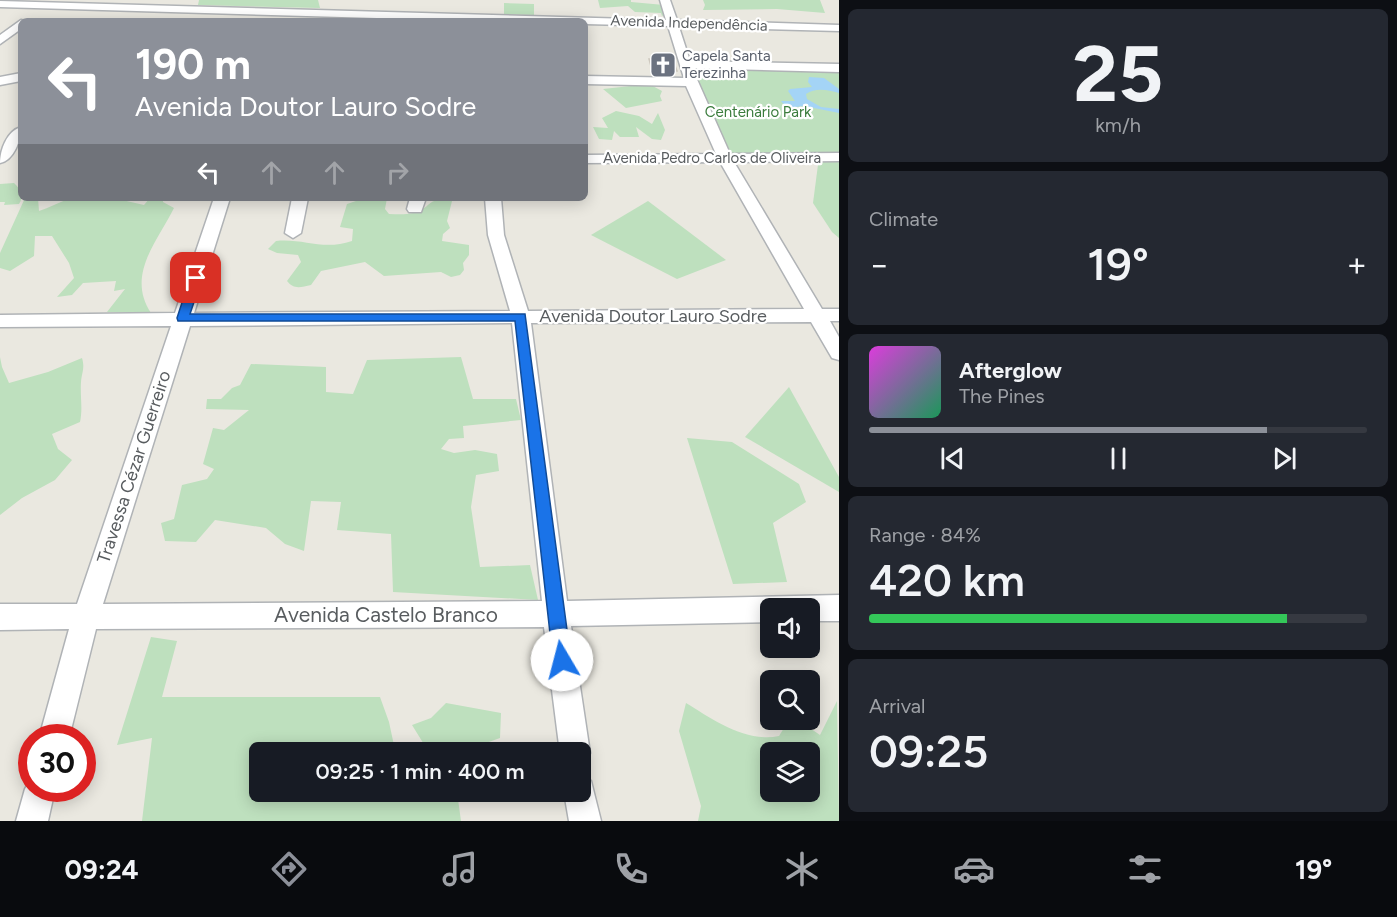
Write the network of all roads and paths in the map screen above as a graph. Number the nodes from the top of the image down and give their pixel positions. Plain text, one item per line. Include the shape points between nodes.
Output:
1 (342, 0) edge
2 (665, 0) edge
3 (44, 2) edge
4 (0, 4) edge
5 (306, 12) junction
6 (499, 15) edge
7 (337, 17) edge
8 (26, 18) edge
9 (281, 18) edge
10 (564, 18) edge
11 (588, 19) edge
12 (672, 23) junction
13 (18, 25) edge
14 (839, 28) edge
15 (0, 41) edge
16 (686, 64) junction
17 (839, 68) edge
18 (18, 78) edge
19 (588, 80) edge
20 (0, 81) edge
21 (691, 82) junction
22 (18, 135) edge
23 (839, 157) edge
24 (588, 159) edge
25 (725, 159) junction
26 (0, 160) edge
27 (18, 161) edge
28 (221, 201) edge
29 (299, 201) edge
30 (493, 201) edge
31 (293, 233) dead end
32 (817, 315) junction
33 (839, 315) edge
34 (521, 317) junction
35 (183, 318) junction
36 (0, 321) edge
37 (839, 353) edge
38 (820, 608) edge
39 (839, 608) edge
40 (760, 609) edge
41 (556, 614) junction
42 (86, 615) junction
43 (0, 617) edge
44 (58, 724) edge
45 (573, 742) edge
46 (37, 802) edge
47 (582, 802) edge
48 (32, 821) edge
49 (585, 821) edge

1 - 7 street
2 - 12 street
3 - 4 street, Avenida Independência
3 - 5 street, Avenida Independência
3 - 8 street
5 - 7 street, Avenida Independência
5 - 9 street
6 - 7 street, Avenida Independência
6 - 10 street, Avenida Independência
11 - 12 street, Avenida Independência
12 - 14 street, Avenida Independência
12 - 16 street
13 - 15 street
16 - 17 street
16 - 21 street
18 - 20 street
19 - 21 street
21 - 25 street
22 - 26 street
23 - 25 street, Avenida Pedro Carlos de Oliveira
24 - 25 street, Avenida Pedro Carlos de Oliveira
25 - 32 street
26 - 27 street
28 - 35 street, Travessa Cézar Guerreiro
29 - 31 street
30 - 34 street via 496,235
32 - 33 street, Avenida Doutor Lauro Sodre
32 - 34 street, Avenida Doutor Lauro Sodre
32 - 37 street
34 - 35 street, Avenida Doutor Lauro Sodre
34 - 41 street
35 - 36 street, Avenida Doutor Lauro Sodre
35 - 42 street, Travessa Cézar Guerreiro
38 - 39 street, Avenida Castelo Branco
40 - 41 street, Avenida Castelo Branco
41 - 42 street, Avenida Castelo Branco
41 - 45 street
42 - 43 street, Avenida Castelo Branco
42 - 44 street, Travessa Cézar Guerreiro
46 - 48 street
47 - 49 street

